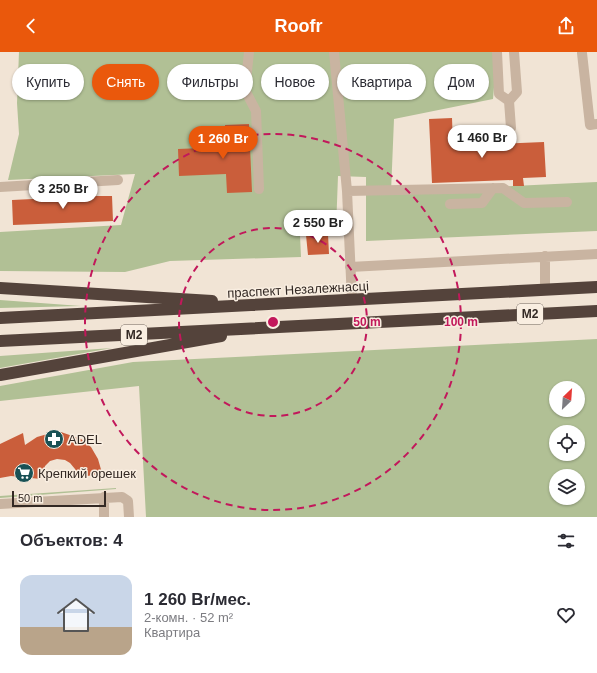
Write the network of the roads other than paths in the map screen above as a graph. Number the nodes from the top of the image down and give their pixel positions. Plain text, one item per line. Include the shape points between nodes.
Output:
1 (249, 52) edge
2 (334, 52) edge
3 (497, 52) edge
4 (514, 52) edge
5 (582, 53) dead end
6 (509, 101) junction
7 (597, 124) edge
8 (511, 128) dead end
9 (118, 180) dead end
10 (0, 187) edge
11 (493, 188) junction
12 (259, 189) dead end
13 (347, 191) junction
14 (567, 202) dead end
15 (450, 204) dead end
16 (597, 254) edge
17 (544, 256) junction
18 (350, 267) junction
19 (597, 287) edge
20 (0, 288) edge
21 (546, 290) junction
22 (352, 300) junction
23 (264, 304) junction
24 (597, 311) edge
25 (0, 318) edge
26 (268, 328) junction
27 (0, 342) edge
28 (0, 375) edge
29 (104, 497) junction
30 (0, 504) edge
31 (104, 517) edge
32 (129, 517) edge

1 - 12 lane via 245,90 256,111
2 - 13 lane
3 - 6 lane via 499,94
4 - 6 lane via 517,92
5 - 7 lane via 590,125
6 - 8 lane
9 - 10 lane
11 - 13 lane
11 - 14 lane via 503,188 524,204
11 - 15 lane via 482,203
13 - 18 lane
16 - 17 lane
17 - 18 lane
17 - 21 lane
18 - 22 lane
19 - 21 highway, праспект Незалежнасці / М2
20 - 23 highway
21 - 22 highway, праспект Незалежнасці / М2
22 - 23 highway, праспект Незалежнасці / М2
23 - 25 highway, праспект Незалежнасці / М2
24 - 26 highway, М2
26 - 27 highway, М2
26 - 28 highway
29 - 30 lane
29 - 31 lane
29 - 32 lane via 122,497 128,502

